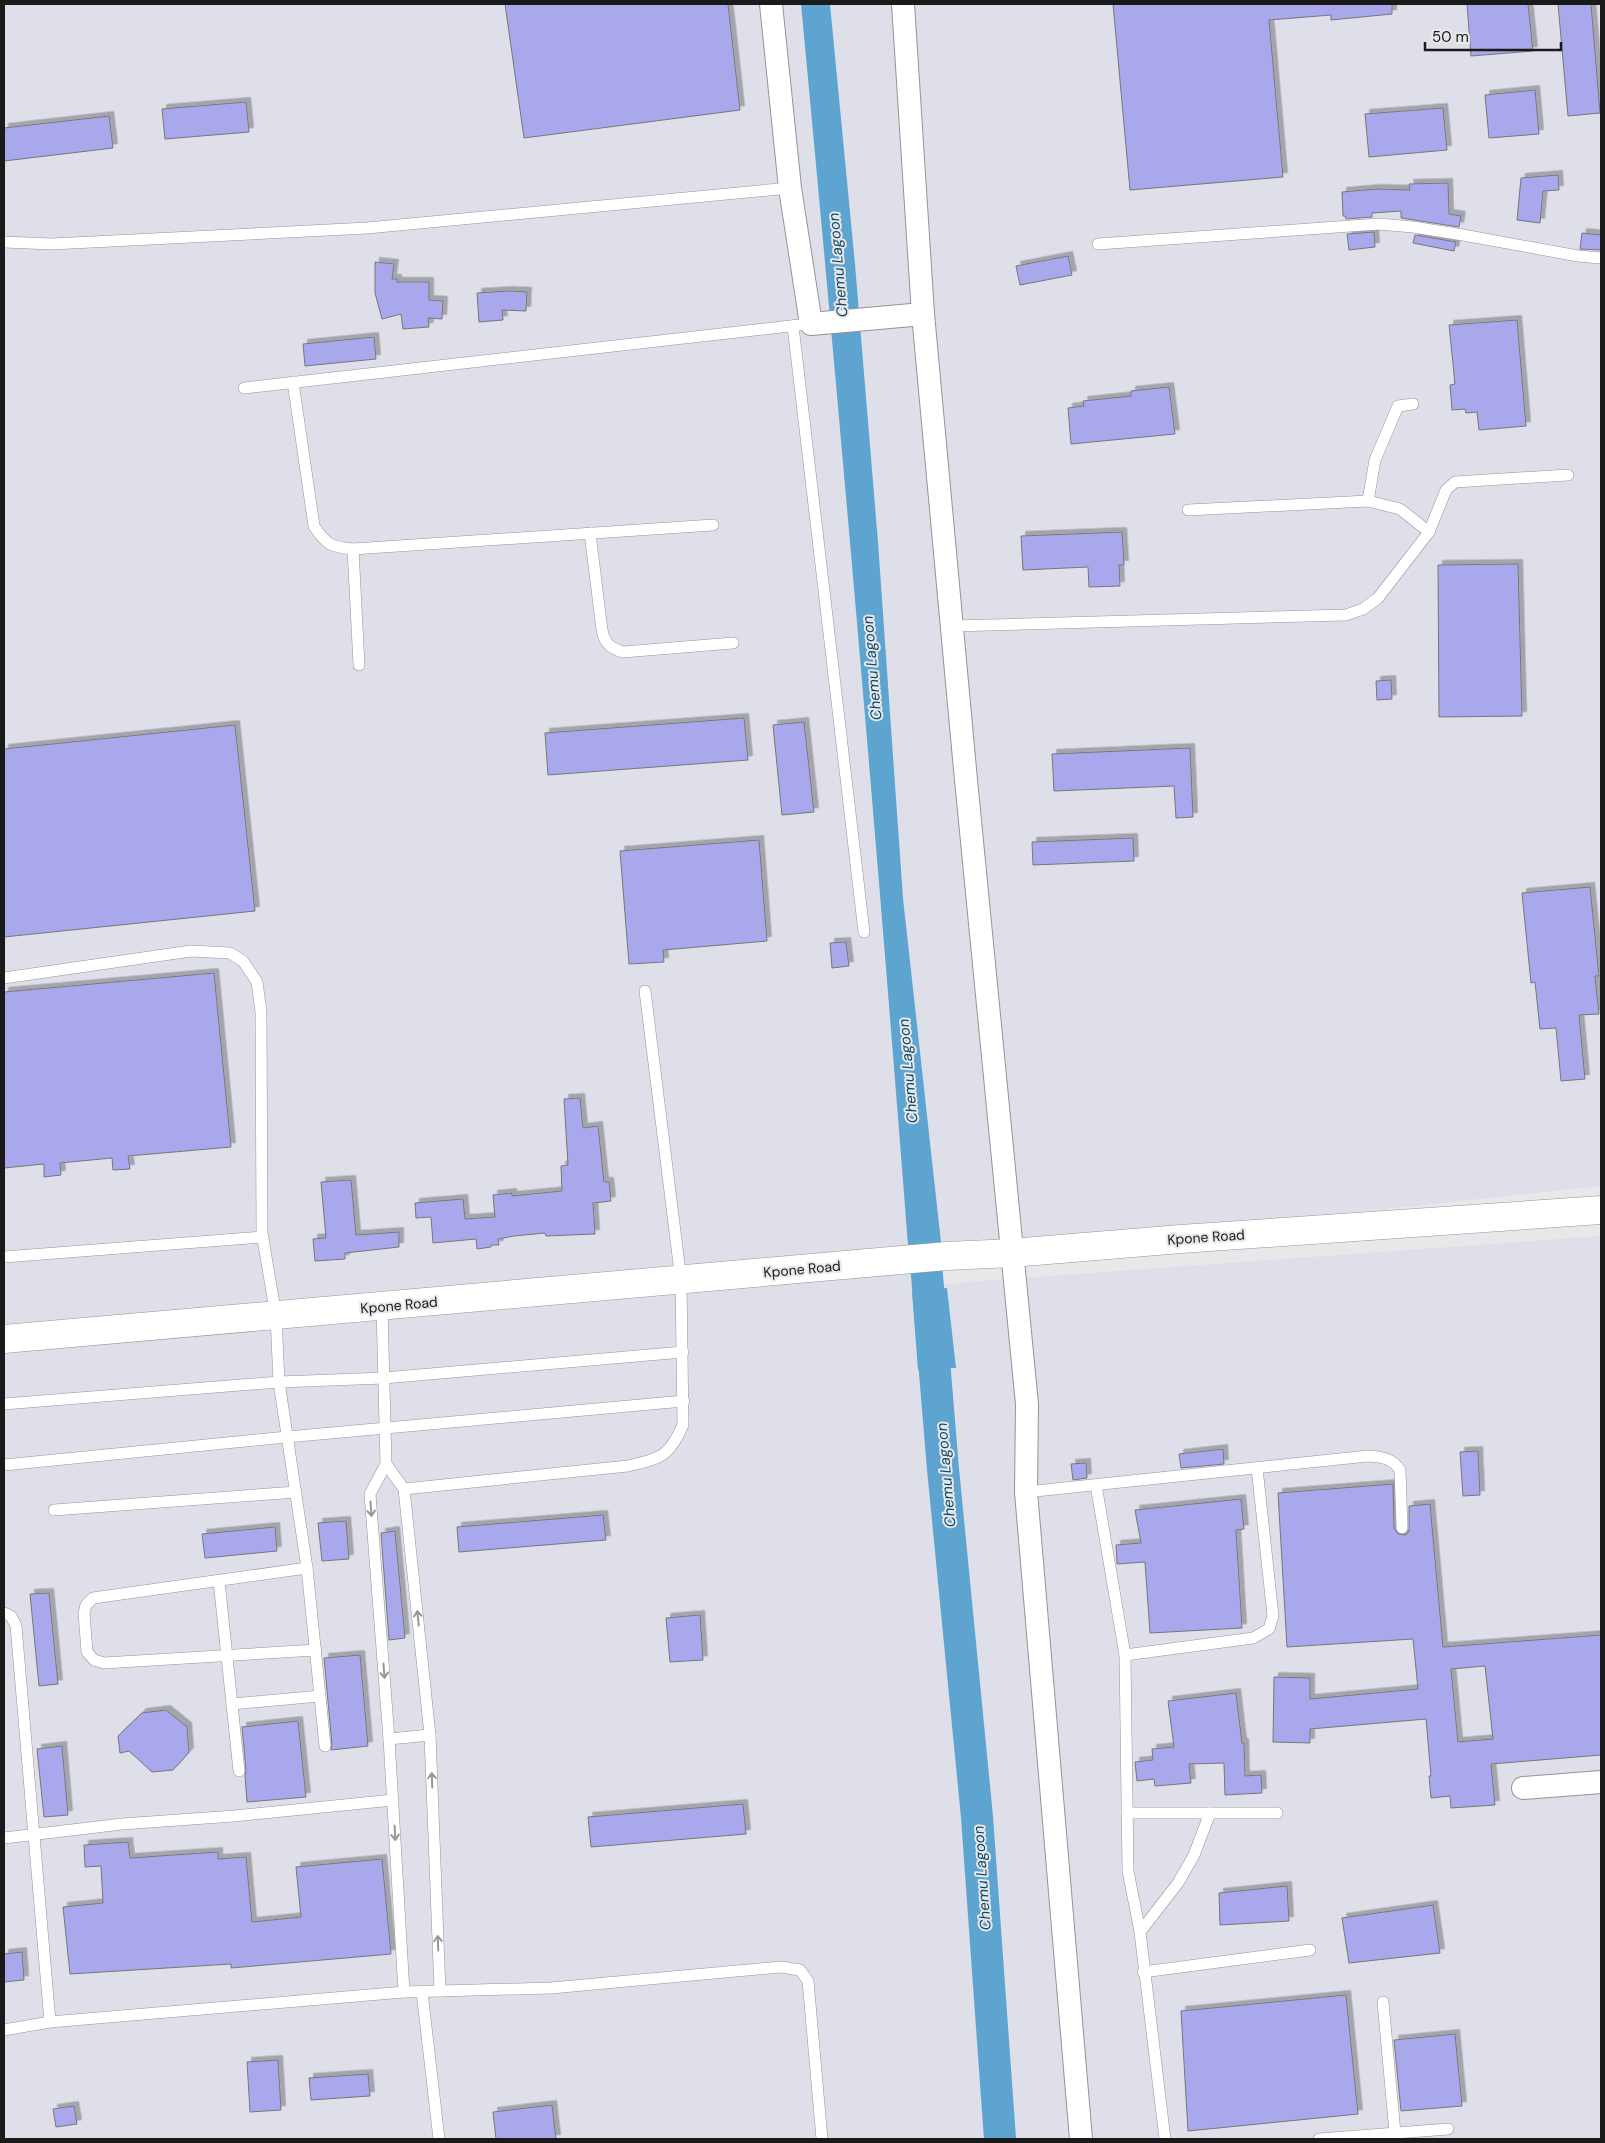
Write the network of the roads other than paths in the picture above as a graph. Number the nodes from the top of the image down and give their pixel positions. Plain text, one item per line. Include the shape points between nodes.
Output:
1 (771, 4) edge
2 (903, 4) edge
3 (790, 188) junction
4 (4, 242) edge
5 (1098, 244) dead end
6 (1601, 258) edge
7 (923, 314) junction
8 (812, 324) junction
9 (293, 382) junction
10 (244, 388) dead end
11 (1413, 404) dead end
12 (1568, 475) dead end
13 (1368, 500) junction
14 (1188, 510) dead end
15 (713, 525) dead end
16 (1428, 532) junction
17 (590, 534) junction
18 (353, 549) junction
19 (952, 626) junction
20 (733, 643) dead end
21 (360, 665) dead end
22 (864, 932) dead end
23 (4, 978) edge
24 (645, 991) dead end
25 (1601, 1210) edge
26 (262, 1238) junction
27 (1012, 1253) junction
28 (4, 1257) edge
29 (681, 1280) junction
30 (382, 1307) junction
31 (276, 1316) junction
32 (4, 1339) edge
33 (683, 1352) junction
34 (384, 1378) junction
35 (279, 1382) junction
36 (684, 1402) junction
37 (4, 1404) edge
38 (385, 1430) junction
39 (287, 1437) junction
40 (386, 1464) junction
41 (4, 1466) edge
42 (1258, 1468) junction
43 (1096, 1485) junction
44 (404, 1489) junction
45 (296, 1492) junction
46 (1026, 1492) junction
47 (54, 1510) dead end
48 (1402, 1528) dead end
49 (307, 1568) junction
50 (219, 1581) junction
51 (4, 1613) edge
52 (316, 1650) junction
53 (1126, 1655) junction
54 (226, 1656) junction
55 (320, 1696) junction
56 (232, 1704) junction
57 (430, 1735) junction
58 (389, 1739) junction
59 (325, 1746) dead end
60 (239, 1771) dead end
61 (1601, 1782) edge
62 (1523, 1788) dead end
63 (393, 1800) junction
64 (1127, 1813) junction
65 (1210, 1813) junction
66 (1277, 1814) dead end
67 (34, 1835) junction
68 (4, 1838) edge
69 (1140, 1932) junction
70 (1310, 1950) dead end
71 (1143, 1972) junction
72 (440, 1991) junction
73 (404, 1992) junction
74 (422, 1992) junction
75 (1383, 2002) dead end
76 (50, 2022) junction
77 (4, 2030) edge
78 (1448, 2129) dead end
79 (1395, 2133) junction
80 (439, 2139) edge
81 (822, 2139) edge
82 (1081, 2139) edge
83 (1165, 2139) edge
84 (1319, 2139) edge

1 - 3 street
2 - 7 street
3 - 4 lane via 367,228 52,244
3 - 8 street
5 - 6 lane via 1378,224
7 - 8 street
7 - 19 street
8 - 9 lane
8 - 22 lane
9 - 10 lane
9 - 18 lane via 314,526 322,539 334,548
11 - 13 lane via 1398,406 1375,460
12 - 16 lane via 1455,482 1446,490
13 - 14 lane
13 - 16 lane via 1400,509
15 - 17 lane
16 - 19 lane via 1378,598 1346,615
17 - 18 lane
17 - 20 lane via 604,641 612,649 623,652
18 - 21 lane
19 - 27 street
23 - 26 lane via 191,952 230,953 243,961 257,982 261,1012
24 - 29 lane
25 - 27 main road, Kpone Road
26 - 28 lane
26 - 31 lane
27 - 29 main road, Kpone Road
27 - 46 street via 1028,1404
29 - 30 main road, Kpone Road
29 - 33 lane
30 - 31 main road, Kpone Road
30 - 34 lane
31 - 32 main road, Kpone Road
31 - 35 lane
33 - 34 lane
33 - 36 lane
34 - 35 lane
34 - 38 lane
35 - 37 lane
35 - 39 lane
36 - 38 lane
36 - 44 lane via 683,1425 674,1445 656,1459 628,1466
38 - 39 lane
38 - 40 lane
39 - 41 lane
39 - 45 lane
40 - 44 lane
40 -> 58 lane via 370,1494
42 - 43 lane
42 - 48 lane via 1368,1456 1384,1458 1395,1463 1400,1470
42 - 53 lane via 1273,1616 1269,1629 1253,1638 1238,1641
43 - 46 lane
43 - 53 lane
57 -> 44 lane
45 - 47 lane
45 - 49 lane
46 - 82 street
49 - 50 lane
49 - 52 lane
50 - 54 lane
50 - 54 lane via 93,1598 84,1613 87,1652 94,1660 104,1663
51 - 67 lane via 16,1626
52 - 54 lane
52 - 55 lane
53 - 64 lane
54 - 56 lane
55 - 56 lane
55 - 59 lane
56 - 60 lane
57 - 58 lane
72 -> 57 lane
58 - 63 lane
61 - 62 street
63 - 67 lane
63 -> 73 lane
64 - 65 lane
64 - 69 lane via 1128,1871
65 - 66 lane
65 - 69 lane via 1194,1855 1178,1883
67 - 68 lane
67 - 76 lane
69 - 71 lane
70 - 71 lane
71 - 83 lane
72 - 74 lane
72 - 81 lane via 551,1988 781,1967 800,1970 808,1981
73 - 74 lane
73 - 76 lane
74 - 80 lane
75 - 79 lane
76 - 77 lane
78 - 79 lane
79 - 84 lane

